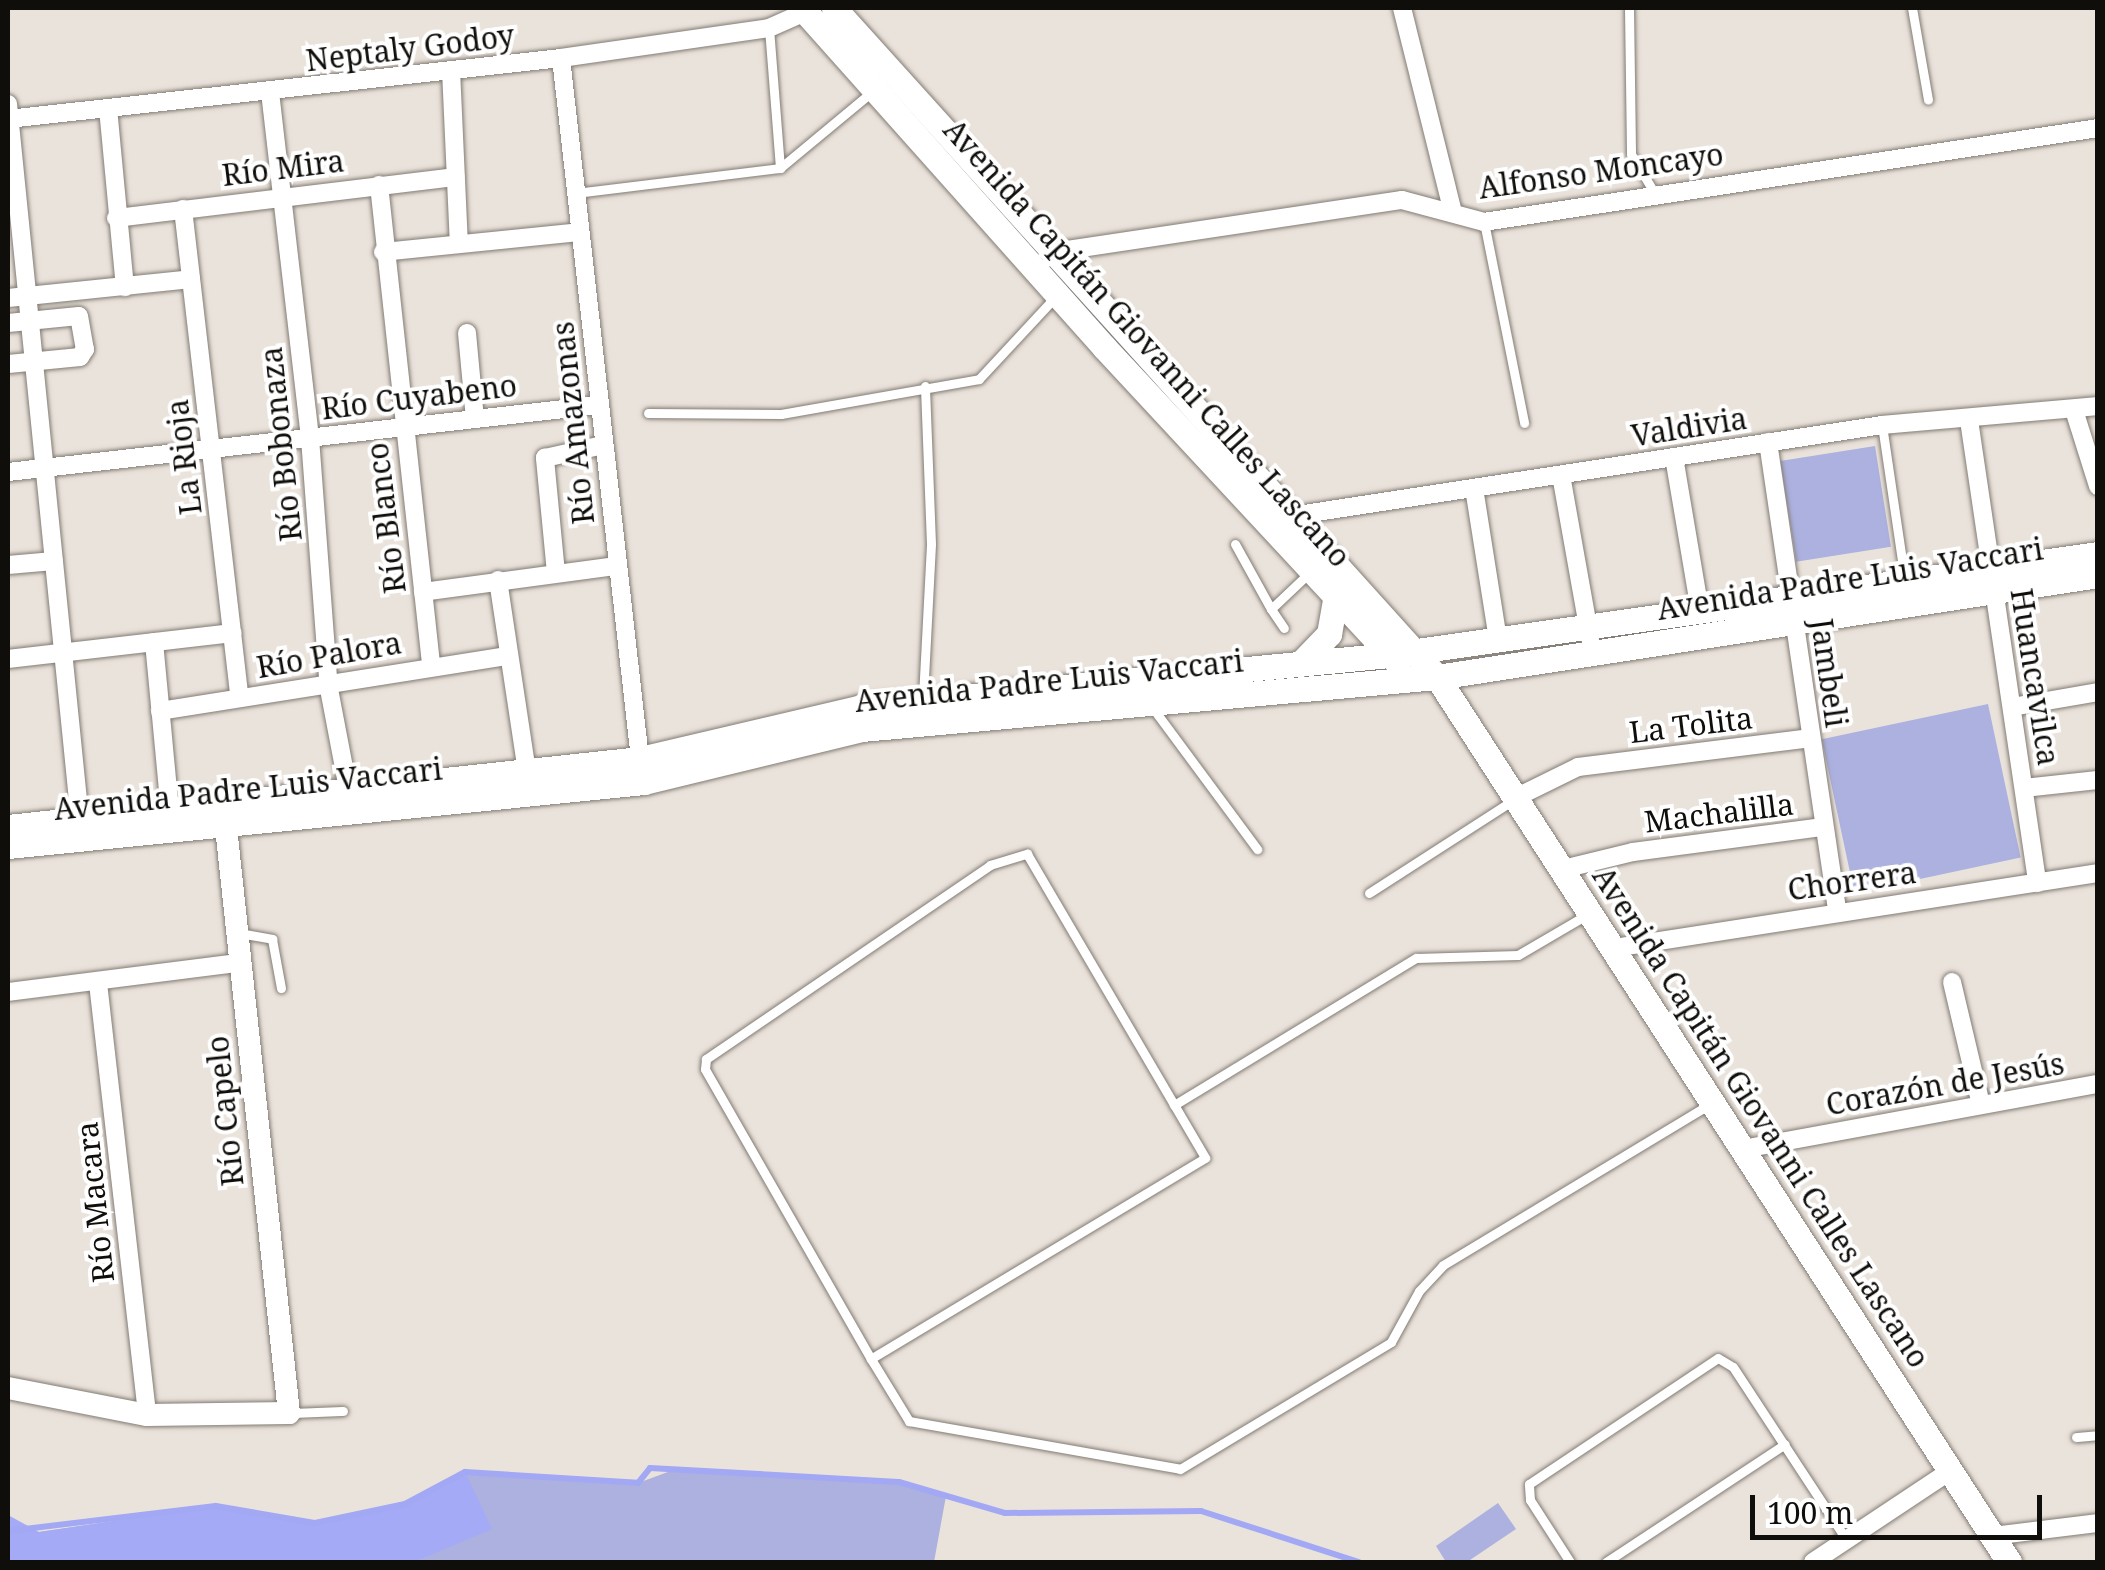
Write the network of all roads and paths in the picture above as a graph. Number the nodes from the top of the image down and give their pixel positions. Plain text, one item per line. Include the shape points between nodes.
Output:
1 (834, 8) edge
2 (1402, 8) edge
3 (1629, 8) edge
4 (1912, 8) edge
5 (807, 9) edge
6 (768, 28) junction
7 (562, 58) junction
8 (451, 70) junction
9 (874, 90) junction
10 (270, 92) junction
11 (1928, 100) dead end
12 (108, 108) junction
13 (8, 114) edge
14 (2098, 128) edge
15 (780, 168) junction
16 (456, 177) junction
17 (379, 185) junction
18 (576, 192) junction
19 (1655, 194) junction
20 (281, 195) junction
21 (183, 209) junction
22 (1453, 214) junction
23 (116, 218) junction
24 (1484, 222) junction
25 (580, 232) junction
26 (459, 243) junction
27 (383, 252) junction
28 (1054, 252) junction
29 (191, 279) junction
30 (125, 286) junction
31 (1056, 294) junction
32 (27, 296) junction
33 (8, 298) edge
34 (30, 320) junction
35 (8, 322) edge
36 (467, 334) dead end
37 (34, 362) junction
38 (8, 364) edge
39 (925, 386) junction
40 (599, 405) junction
41 (2098, 406) edge
42 (2074, 410) junction
43 (648, 414) dead end
44 (475, 419) junction
45 (1969, 420) junction
46 (1524, 424) dead end
47 (1882, 425) junction
48 (404, 427) junction
49 (310, 438) junction
50 (1768, 442) junction
51 (603, 446) junction
52 (211, 448) junction
53 (1674, 457) junction
54 (45, 468) junction
55 (8, 472) edge
56 (1560, 474) junction
57 (2098, 486) edge
58 (1474, 488) junction
59 (1291, 516) junction
60 (1235, 544) dead end
61 (2098, 554) edge
62 (54, 562) junction
63 (8, 565) edge
64 (615, 566) junction
65 (556, 573) junction
66 (1310, 573) junction
67 (2098, 574) edge
68 (498, 580) junction
69 (1992, 580) junction
70 (1906, 581) junction
71 (422, 592) junction
72 (1335, 599) junction
73 (1793, 608) junction
74 (1271, 609) junction
75 (1700, 611) junction
76 (1284, 628) dead end
77 (232, 633) junction
78 (1498, 640) junction
79 (1590, 640) junction
80 (154, 642) junction
81 (63, 652) junction
82 (1416, 652) junction
83 (1389, 655) junction
84 (507, 656) junction
85 (8, 659) edge
86 (1300, 664) junction
87 (431, 665) junction
88 (1426, 678) junction
89 (330, 689) junction
90 (2098, 692) edge
91 (240, 698) junction
92 (1147, 699) junction
93 (923, 700) junction
94 (2012, 707) junction
95 (160, 711) junction
96 (1810, 738) junction
97 (642, 770) junction
98 (527, 771) junction
99 (2098, 780) edge
100 (2024, 788) junction
101 (348, 789) junction
102 (1518, 797) junction
103 (224, 813) junction
104 (170, 819) junction
105 (80, 820) junction
106 (8, 827) edge
107 (1822, 828) junction
108 (8, 846) edge
109 (1257, 850) dead end
110 (1564, 869) junction
111 (2098, 872) edge
112 (2036, 884) junction
113 (1369, 893) dead end
114 (1838, 910) junction
115 (1591, 912) junction
116 (236, 933) junction
117 (1614, 948) junction
118 (238, 962) junction
119 (1952, 982) dead end
120 (98, 983) junction
121 (281, 988) dead end
122 (8, 992) edge
123 (2098, 1084) edge
124 (1713, 1102) junction
125 (1174, 1105) junction
126 (1981, 1105) junction
127 (1743, 1148) junction
128 (871, 1359) junction
129 (8, 1388) edge
130 (343, 1411) dead end
131 (289, 1413) junction
132 (147, 1415) junction
133 (2098, 1435) edge
134 (2076, 1437) dead end
135 (1784, 1444) junction
136 (1950, 1471) junction
137 (2098, 1523) edge
138 (1992, 1536) junction
139 (1847, 1540) junction
140 (1570, 1562) edge
141 (1606, 1562) edge
142 (1813, 1562) edge
143 (2009, 1562) edge

1 - 28 main road, Avenida Capitán Giovanni Calles Lascano
2 - 22 street
3 - 19 lane via 1632,154
4 - 11 lane
5 - 6 street, Neptaly Godoy
5 - 9 main road, Avenida Capitán Giovanni Calles Lascano
6 - 7 street, Neptaly Godoy
6 - 15 lane
7 - 8 street, Neptaly Godoy
7 - 18 street, Río Amazonas
8 - 10 street, Neptaly Godoy
8 - 16 street
9 - 15 lane
9 - 31 main road, Avenida Capitán Giovanni Calles Lascano
10 - 12 street, Neptaly Godoy
10 - 20 street, Río Bobonaza
12 - 13 street, Neptaly Godoy
12 - 23 street
13 - 32 street
14 - 19 street, Alfonso Moncayo
15 - 18 lane
16 - 17 street, Río Mira
16 - 26 street
17 - 20 street, Río Mira
17 - 27 street, Río Blanco
18 - 25 street, Río Amazonas
19 - 24 street, Alfonso Moncayo
20 - 21 street, Río Mira
20 - 49 street, Río Bobonaza
21 - 23 street, Río Mira
21 - 29 street, La Rioja
22 - 24 street, Alfonso Moncayo
22 - 28 street, Alfonso Moncayo via 1402,200
23 - 30 street
24 - 46 lane
25 - 26 street
25 - 40 street, Río Amazonas
26 - 27 street
27 - 48 street, Río Blanco
28 - 59 main road, Avenida Capitán Giovanni Calles Lascano
29 - 30 street
29 - 52 street, La Rioja
30 - 32 street
31 - 39 lane via 979,379
31 - 66 main road, Avenida Capitán Giovanni Calles Lascano
32 - 33 street
32 - 34 street
34 - 35 street
34 - 37 street
34 - 37 street via 79,316 83,323 80,357
36 - 44 street
37 - 38 street
37 - 54 street
39 - 43 lane via 782,414
39 - 93 lane via 931,544
40 - 44 street, Río Cuyabeno
40 - 51 street, Río Amazonas
41 - 42 street, Valdivia
42 - 45 street, Valdivia
42 - 57 street
44 - 48 street, Río Cuyabeno
45 - 47 street, Valdivia
45 - 69 street, Huancavilca
47 - 50 street, Valdivia
47 - 70 lane
48 - 49 street, Río Cuyabeno
48 - 71 street, Río Blanco
49 - 52 street, Río Cuyabeno
49 - 89 street, Río Bobonaza
50 - 53 street, Valdivia
50 - 73 street, Jambeli
51 - 64 street, Río Amazonas
51 - 65 street via 545,458
52 - 54 street, Río Cuyabeno
52 - 77 street, La Rioja
53 - 56 street, Valdivia
53 - 75 street
54 - 55 street, Río Cuyabeno
54 - 62 street
56 - 58 street, Valdivia
56 - 79 street
58 - 59 street, Valdivia
58 - 78 street
59 - 82 main road, Avenida Capitán Giovanni Calles Lascano
60 - 74 lane
61 - 69 main road, Avenida Padre Luis Vaccari
62 - 63 street
62 - 81 street
64 - 65 street
64 - 97 street, Río Amazonas
65 - 68 street
66 - 72 main road, Avenida Capitán Giovanni Calles Lascano
66 - 74 lane
67 - 69 main road, Avenida Padre Luis Vaccari
68 - 71 street
68 - 84 street
69 - 70 main road, Avenida Padre Luis Vaccari
69 - 73 main road, Avenida Padre Luis Vaccari
69 - 94 street, Huancavilca
70 - 73 main road, Avenida Padre Luis Vaccari
71 - 87 street, Río Blanco
72 - 83 main road, Avenida Capitán Giovanni Calles Lascano
72 - 86 main road via 1329,634
73 - 75 main road, Avenida Padre Luis Vaccari
73 - 79 main road, Avenida Padre Luis Vaccari
73 - 96 street, Jambeli
74 - 76 lane
75 - 79 main road, Avenida Padre Luis Vaccari
77 - 80 street
77 - 91 street, La Rioja
78 - 79 main road, Avenida Padre Luis Vaccari
78 - 82 main road, Avenida Padre Luis Vaccari
79 - 88 main road, Avenida Padre Luis Vaccari
80 - 81 street
80 - 95 street
81 - 85 street
81 - 105 street
82 - 83 main road, Avenida Padre Luis Vaccari
82 - 88 main road, Avenida Capitán Giovanni Calles Lascano
83 - 86 main road, Avenida Padre Luis Vaccari
83 - 88 main road, Avenida Capitán Giovanni Calles Lascano
84 - 87 street, Río Palora
84 - 98 street
86 - 93 main road, Avenida Padre Luis Vaccari
87 - 89 street, Río Palora
88 - 92 main road, Avenida Padre Luis Vaccari
88 - 102 main road, Avenida Capitán Giovanni Calles Lascano via 1458,708
89 - 91 street, Río Palora
89 - 101 street, Río Bobonaza
90 - 94 street
91 - 95 street, Río Palora
92 - 97 main road, Avenida Padre Luis Vaccari via 862,730
92 - 109 lane
93 - 97 main road, Avenida Padre Luis Vaccari via 860,707
94 - 100 street, Huancavilca
95 - 104 street
96 - 102 street, La Tolita via 1578,767
96 - 107 street, Jambeli
97 - 98 main road, Avenida Padre Luis Vaccari
97 - 103 main road, Avenida Padre Luis Vaccari
98 - 101 main road, Avenida Padre Luis Vaccari
99 - 100 street
100 - 112 street, Huancavilca
101 - 103 main road, Avenida Padre Luis Vaccari
102 - 110 main road, Avenida Capitán Giovanni Calles Lascano
102 - 113 lane
103 - 104 main road, Avenida Padre Luis Vaccari
103 - 116 street, Río Capelo
104 - 105 main road, Avenida Padre Luis Vaccari
104 - 108 main road, Avenida Padre Luis Vaccari
105 - 106 main road, Avenida Padre Luis Vaccari
107 - 110 street, Machalilla via 1633,852
107 - 114 street, Jambeli
110 - 115 main road, Avenida Capitán Giovanni Calles Lascano
111 - 112 street, Chorrera
112 - 114 street, Chorrera
114 - 117 street, Chorrera
115 - 117 main road, Avenida Capitán Giovanni Calles Lascano
115 - 125 lane via 1518,955 1416,958
116 - 118 street, Río Capelo
116 - 121 lane via 272,939
117 - 124 main road, Avenida Capitán Giovanni Calles Lascano
118 - 120 street
118 - 131 street, Río Capelo
119 - 126 street
120 - 122 street
120 - 132 street, Río Macara
123 - 126 street, Corazón de Jesús
124 - 127 main road, Avenida Capitán Giovanni Calles Lascano
124 - 128 lane via 1443,1265 1419,1291 1391,1342 1180,1468 910,1421
125 - 128 lane via 1205,1158
125 - 128 lane via 1027,854 990,864 706,1059 705,1069
126 - 127 street, Corazón de Jesús
127 - 136 main road, Avenida Capitán Giovanni Calles Lascano
129 - 132 street
130 - 131 lane
131 - 132 street
133 - 134 lane
135 - 139 lane
135 - 140 lane via 1728,1362 1711,1362 1529,1484 1530,1500
135 - 141 lane
136 - 138 main road, Avenida Capitán Giovanni Calles Lascano
136 - 139 street
137 - 138 street
138 - 143 main road, Avenida Capitán Giovanni Calles Lascano
139 - 142 street

